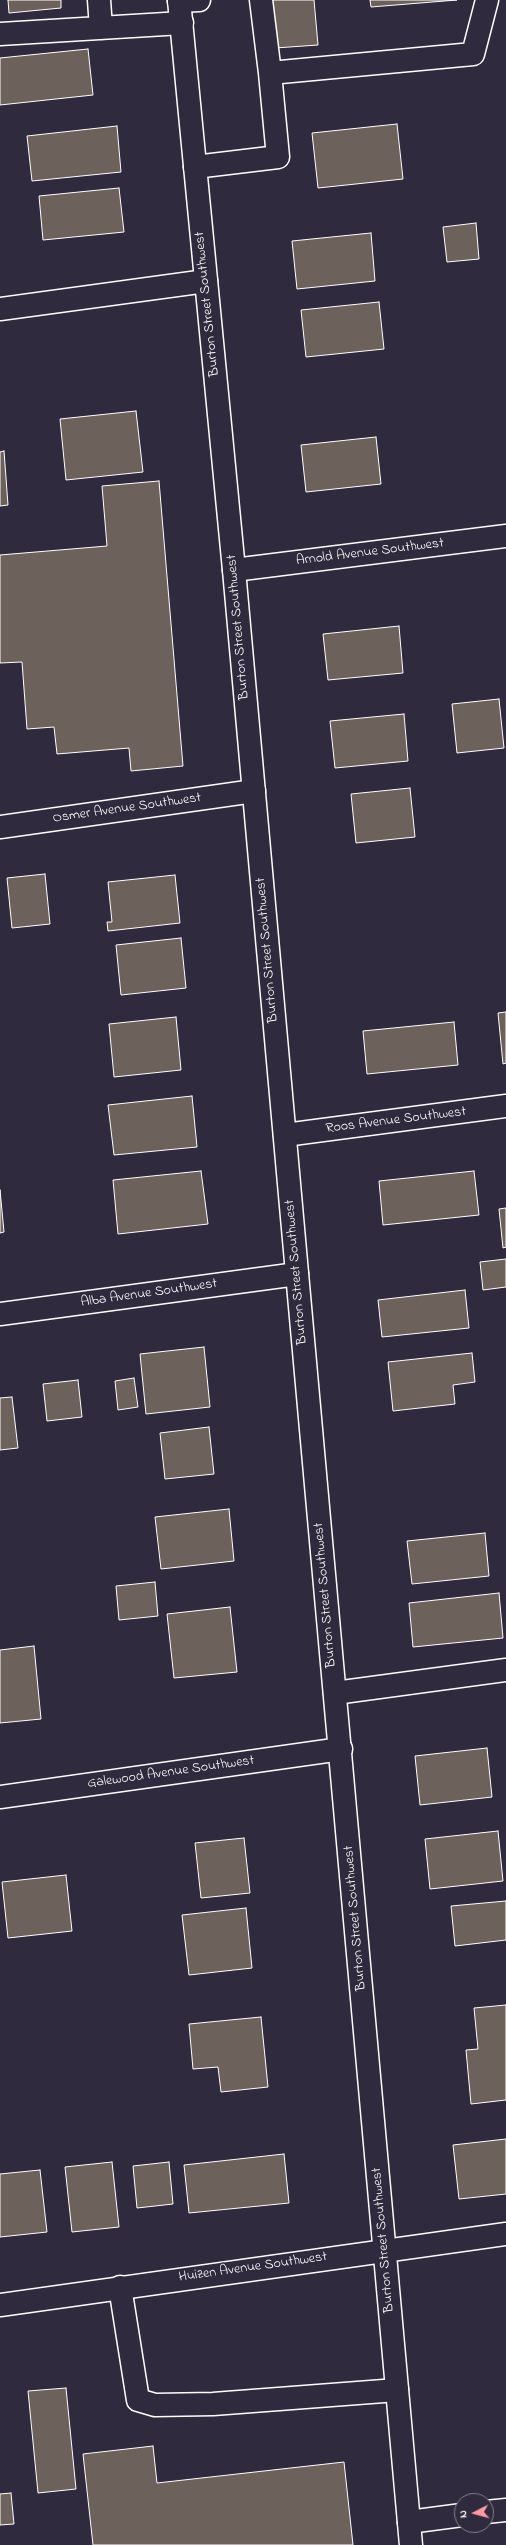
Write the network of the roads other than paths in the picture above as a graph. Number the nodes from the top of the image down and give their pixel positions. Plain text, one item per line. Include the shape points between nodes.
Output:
1 (99, 0) edge
2 (186, 0) edge
3 (261, 0) edge
4 (487, 0) edge
5 (182, 23) junction
6 (101, 28) junction
7 (0, 34) edge
8 (270, 73) junction
9 (195, 167) junction
10 (206, 281) junction
11 (0, 309) edge
12 (506, 536) edge
13 (234, 570) junction
14 (254, 791) junction
15 (0, 827) edge
16 (506, 1106) edge
17 (285, 1135) junction
18 (297, 1274) junction
19 (0, 1314) edge
20 (506, 1670) edge
21 (335, 1693) junction
22 (341, 1749) junction
23 (0, 1797) edge
24 (506, 2234) edge
25 (385, 2250) junction
26 (120, 2288) junction
27 (0, 2305) edge
28 (397, 2390) junction
29 (506, 2510) edge
30 (494, 2511) edge
31 (454, 2516) edge
32 (408, 2522) junction
33 (410, 2545) edge

1 - 6 main road
2 - 5 main road, Burton Street Southwest
3 - 8 main road
4 - 8 main road via 474,54
5 - 6 main road
5 - 9 main road, Burton Street Southwest
6 - 7 main road
8 - 9 main road via 278,156
9 - 10 main road, Burton Street Southwest
10 - 11 main road
10 - 13 main road, Burton Street Southwest
12 - 13 main road, Arnold Avenue Southwest
13 - 14 main road, Burton Street Southwest
14 - 15 main road, Osmer Avenue Southwest
14 - 17 main road, Burton Street Southwest
16 - 17 main road, Roos Avenue Southwest
17 - 18 main road, Burton Street Southwest
18 - 19 main road, Alba Avenue Southwest
18 - 21 main road, Burton Street Southwest
20 - 21 main road
21 - 22 main road, Burton Street Southwest
22 - 23 main road, Galewood Avenue Southwest
22 - 25 main road, Burton Street Southwest
24 - 25 main road, Huizen Avenue Southwest
25 - 26 main road, Huizen Avenue Southwest
25 - 28 main road, Burton Street Southwest
26 - 27 main road, Huizen Avenue Southwest
26 - 28 main road via 138,2400 155,2405 213,2404
28 - 32 main road, Burton Street Southwest
29 - 30 main road
31 - 32 main road
32 - 33 main road, Burton Street Southwest

